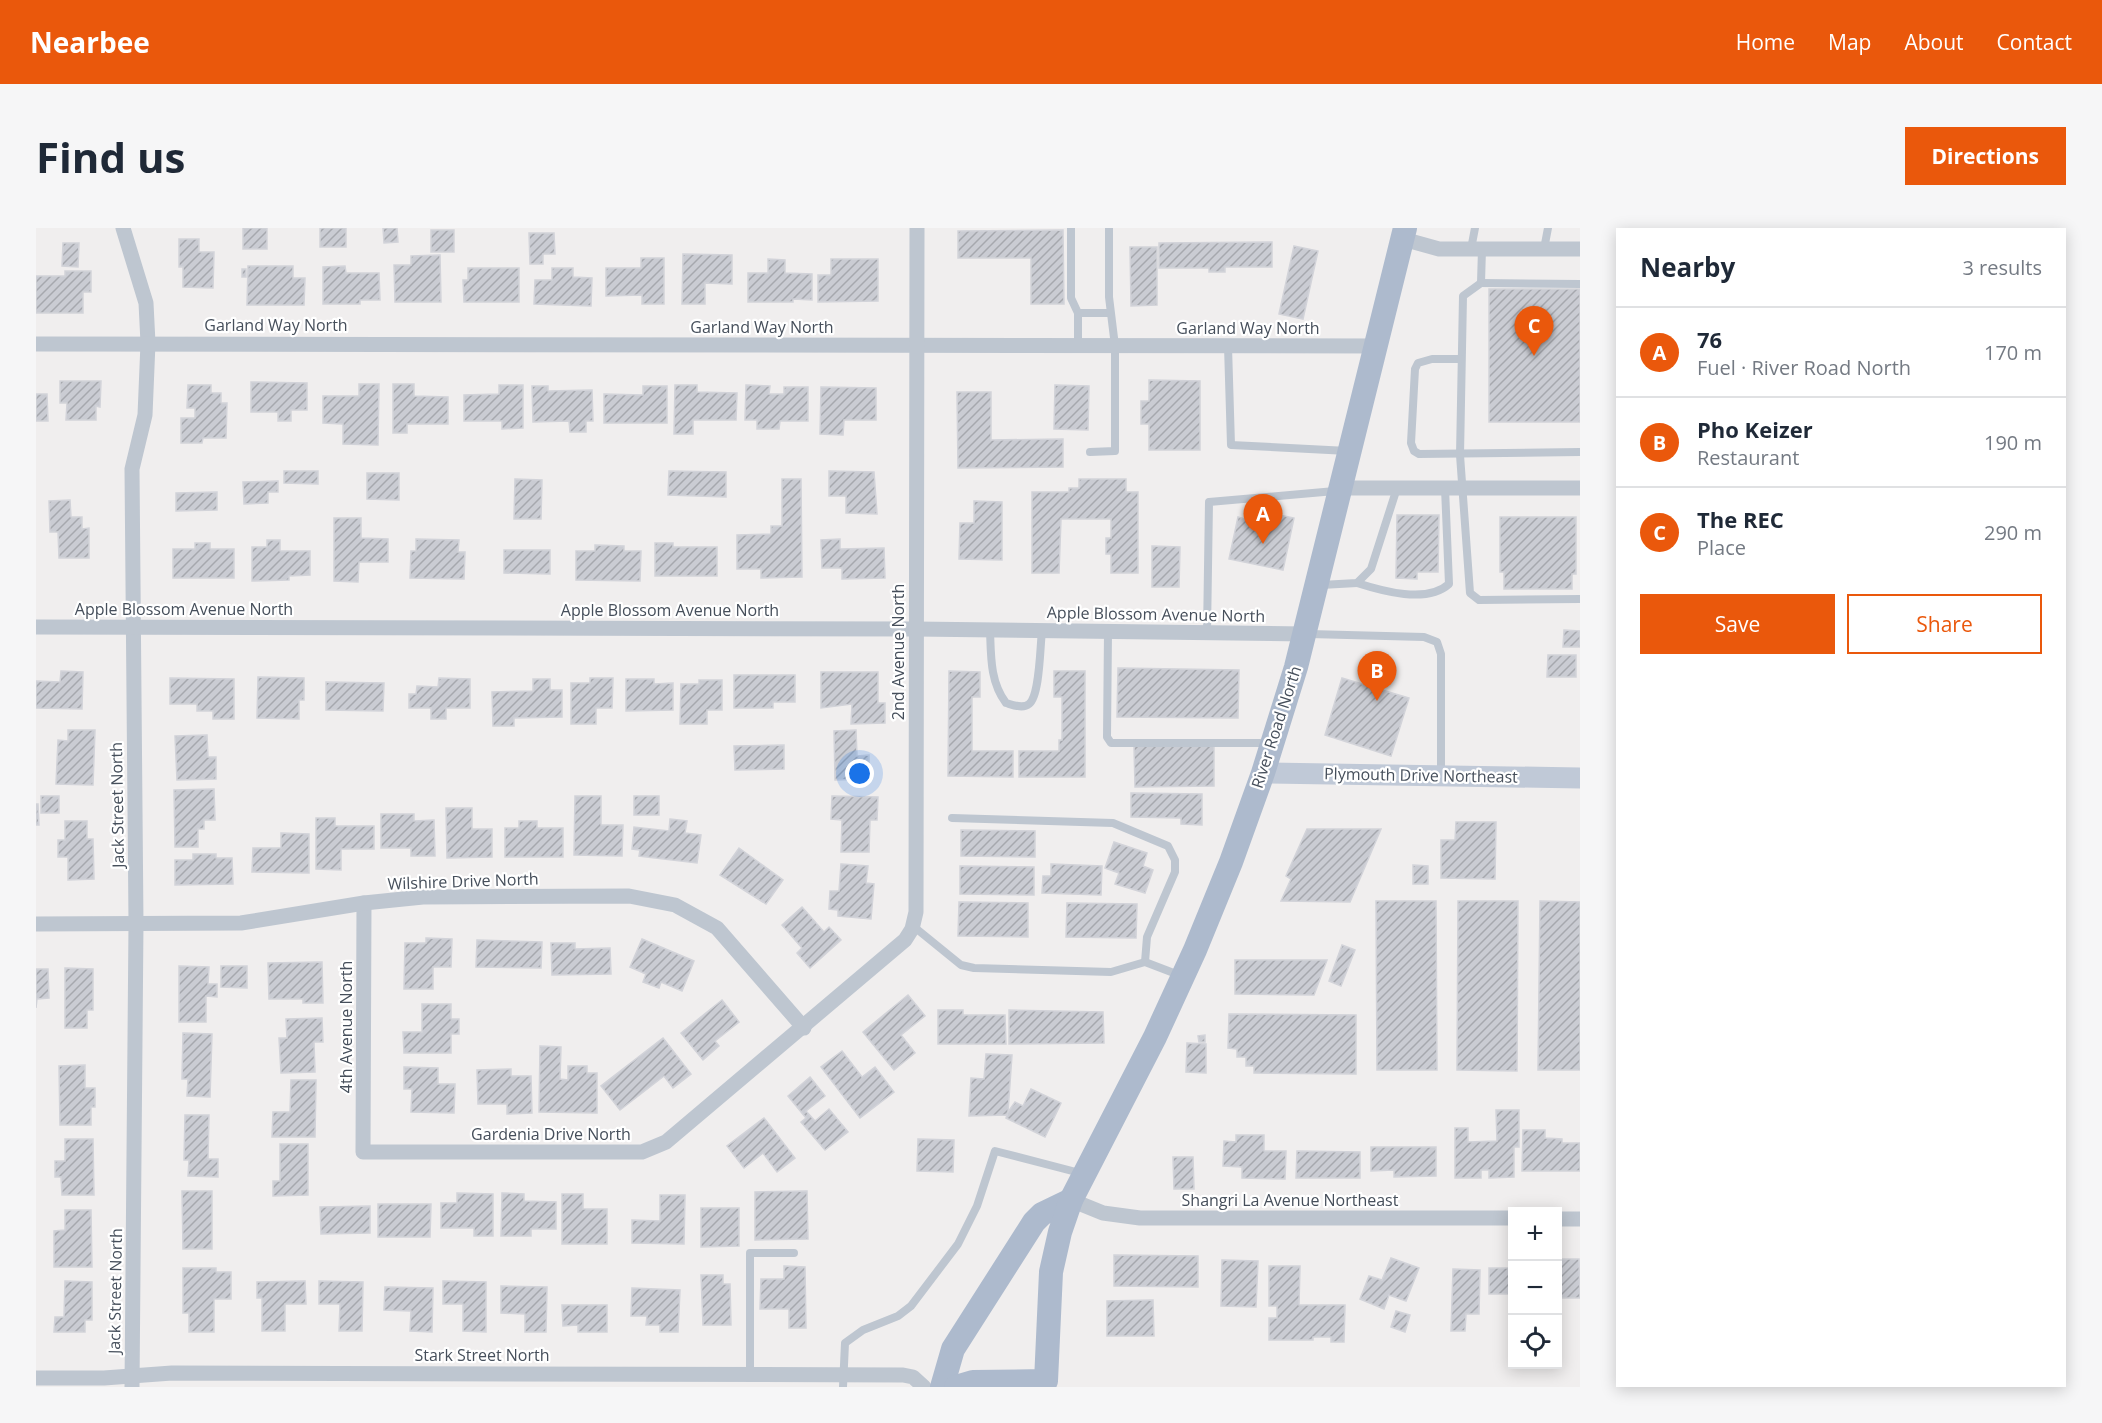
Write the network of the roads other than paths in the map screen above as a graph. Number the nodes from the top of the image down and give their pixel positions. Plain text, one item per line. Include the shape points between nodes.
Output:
1 (123, 228) edge
2 (916, 228) edge
3 (1071, 228) edge
4 (1109, 228) edge
5 (1475, 228) edge
6 (1548, 228) edge
7 (1404, 234) edge
8 (1476, 249) junction
9 (1544, 249) junction
10 (1580, 249) edge
11 (1481, 283) junction
12 (1580, 284) edge
13 (1078, 313) junction
14 (1110, 313) junction
15 (148, 343) junction
16 (36, 344) edge
17 (916, 345) junction
18 (1078, 346) junction
19 (1115, 346) junction
20 (1228, 346) junction
21 (1376, 346) junction
22 (1461, 359) junction
23 (1350, 451) junction
24 (1090, 452) dead end
25 (1580, 453) edge
26 (1460, 455) junction
27 (1397, 488) junction
28 (1445, 488) junction
29 (1463, 488) junction
30 (1580, 488) edge
31 (1340, 489) junction
32 (1357, 583) junction
33 (1316, 585) junction
34 (1580, 599) edge
35 (36, 627) edge
36 (134, 627) junction
37 (915, 629) junction
38 (990, 630) junction
39 (1042, 631) junction
40 (1108, 632) junction
41 (1208, 633) junction
42 (1304, 634) junction
43 (1272, 743) junction
44 (1263, 773) junction
45 (1441, 776) junction
46 (1580, 778) edge
47 (952, 818) dead end
48 (364, 903) junction
49 (136, 923) junction
50 (36, 924) edge
51 (913, 926) junction
52 (1145, 962) junction
53 (1183, 976) junction
54 (804, 1028) junction
55 (363, 1152) joint
56 (1084, 1175) junction
57 (1071, 1200) junction
58 (1508, 1218) edge
59 (1562, 1218) edge
60 (1580, 1219) edge
61 (794, 1253) dead end
62 (750, 1374) junction
63 (36, 1378) edge
64 (844, 1381) edge
65 (132, 1382) edge
66 (1046, 1384) edge
67 (924, 1387) edge
68 (942, 1387) edge
69 (956, 1387) edge

1 - 15 street, Jack Street North via 146,303
2 - 17 street, 2nd Avenue North
3 - 13 lane via 1071,298
4 - 14 lane
5 - 8 lane
6 - 9 lane
7 - 8 street via 1439,249
7 - 21 main road, River Road North
8 - 9 street
8 - 11 lane
9 - 10 street
11 - 12 lane
11 - 22 lane via 1463,296
13 - 14 lane
13 - 18 lane
14 - 19 lane
15 - 16 street, Garland Way North
15 - 17 street, Garland Way North
15 - 36 street, Jack Street North via 145,415 132,469
17 - 18 street, Garland Way North
17 - 37 street, 2nd Avenue North
18 - 19 street, Garland Way North
19 - 20 street, Garland Way North
19 - 24 lane via 1115,451
20 - 21 street, Garland Way North
20 - 23 lane via 1231,445
21 - 23 main road, River Road North
22 - 26 lane
22 - 26 lane via 1418,363 1411,443 1419,454
23 - 31 main road, River Road North
25 - 26 lane
26 - 29 lane
27 - 28 street
27 - 31 street
27 - 32 lane via 1371,569
28 - 29 street
28 - 32 lane via 1449,584 1425,594 1382,591
29 - 30 street
29 - 34 lane via 1470,593 1479,600
31 - 33 main road, River Road North
31 - 41 lane via 1209,502
32 - 33 lane
33 - 42 main road, River Road North
35 - 36 street, Apple Blossom Avenue North
36 - 37 street, Apple Blossom Avenue North
36 - 49 street, Jack Street North
37 - 38 street, Apple Blossom Avenue North
37 - 51 street, 2nd Avenue North
38 - 39 street, Apple Blossom Avenue North
38 - 39 lane via 993,676 999,694 1006,703 1021,707 1029,705 1036,696
39 - 40 street, Apple Blossom Avenue North
40 - 41 street, Apple Blossom Avenue North
40 - 43 lane via 1107,737 1111,743
41 - 42 street, Apple Blossom Avenue North
42 - 43 main road, River Road North
42 - 45 lane via 1424,637 1437,642 1441,654
43 - 44 main road, River Road North
44 - 45 street, Plymouth Drive Northeast
44 - 53 main road, River Road North
45 - 46 street, Plymouth Drive Northeast
47 - 52 lane via 1113,823 1167,846 1175,860 1175,872 1147,937
48 - 49 street, Wilshire Drive North via 242,923
48 - 54 street, Wilshire Drive North via 423,897 629,896 675,905 717,928
48 - 55 street, 4th Avenue North
49 - 50 street, Wilshire Drive North
49 - 65 street, Jack Street North
51 - 52 lane via 961,965 974,968 1111,972
51 - 54 street via 905,940
52 - 53 lane
53 - 56 main road, River Road North
54 - 55 street, Gardenia Drive North via 666,1142 642,1152
56 - 57 main road, River Road North
56 - 64 lane via 995,1151 977,1206 958,1244 911,1306 845,1343
57 - 58 street, Shangri La Avenue Northeast via 1103,1213 1140,1218
57 - 66 main road, River Road North via 1051,1272
57 - 68 main road via 1034,1222 953,1349
59 - 60 street
61 - 62 lane via 750,1253
62 - 64 street, Stark Street North
62 - 65 street, Stark Street North via 172,1373
63 - 65 street, Stark Street North
64 - 67 street, Stark Street North via 903,1375 913,1377
66 - 69 main road via 973,1382

